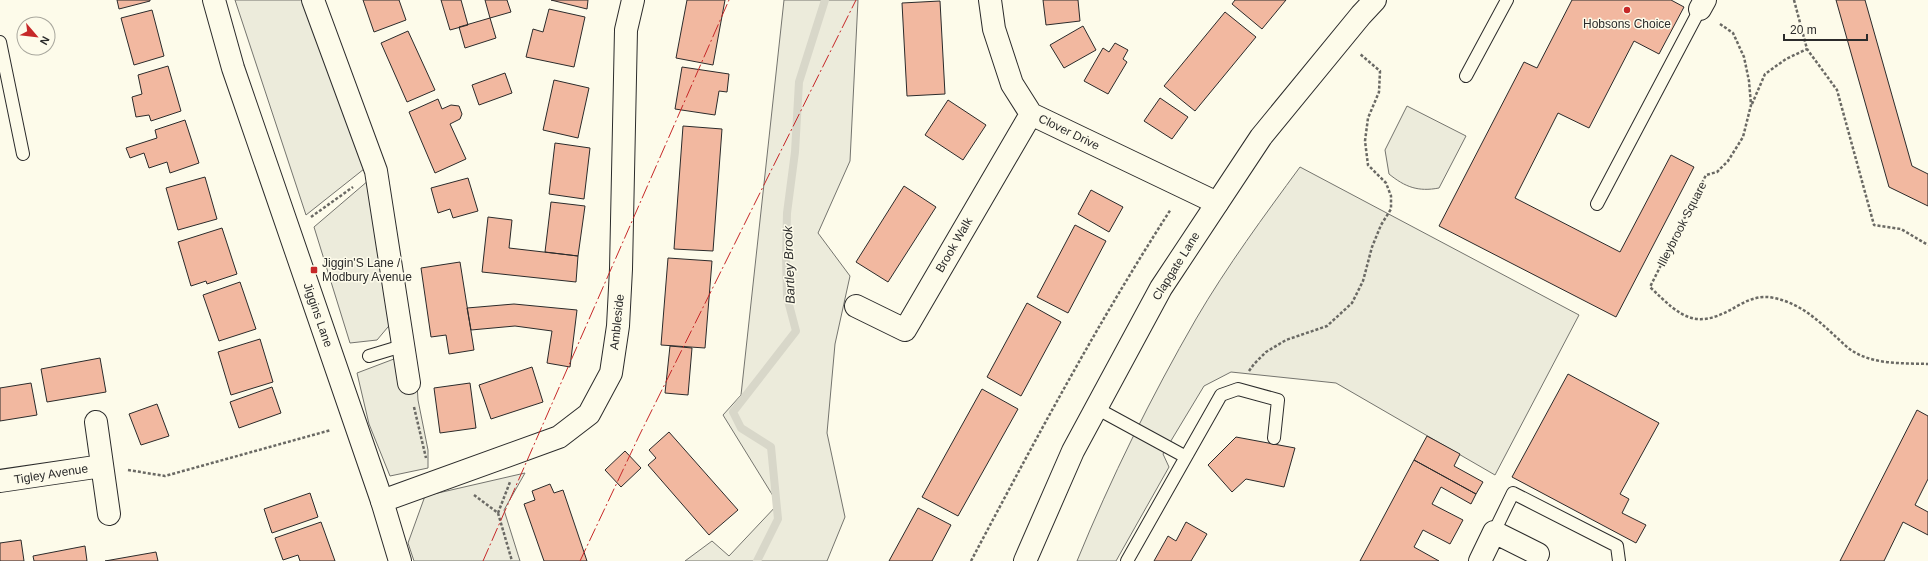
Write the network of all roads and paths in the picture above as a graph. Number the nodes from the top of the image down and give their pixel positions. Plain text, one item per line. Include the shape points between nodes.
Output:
1 (214, 0) edge
2 (313, 0) edge
3 (633, 0) edge
4 (990, 0) edge
5 (1375, 0) edge
6 (1507, 0) edge
7 (1794, 0) edge
8 (1703, 4) edge
9 (1341, 39) junction
10 (0, 42) edge
11 (1807, 49) junction
12 (1466, 76) dead end
13 (1752, 105) junction
14 (1031, 114) junction
15 (23, 154) dead end
16 (376, 171) junction
17 (1185, 187) junction
18 (1217, 203) junction
19 (1597, 204) dead end
20 (290, 233) junction
21 (1928, 244) edge
22 (856, 306) dead end
23 (402, 346) junction
24 (369, 356) dead end
25 (1928, 364) edge
26 (409, 383) dead end
27 (1238, 389) junction
28 (1096, 408) junction
29 (96, 422) dead end
30 (354, 423) junction
31 (1274, 438) dead end
32 (1186, 457) junction
33 (102, 466) junction
34 (0, 481) edge
35 (382, 501) junction
36 (109, 514) dead end
37 (1494, 532) junction
38 (1538, 554) dead end
39 (400, 561) edge
40 (971, 561) edge
41 (1025, 561) edge
42 (1127, 561) edge
43 (1480, 561) edge
44 (1619, 561) edge

1 - 20 street, Jiggins Lane via 233,68
2 - 16 street
3 - 35 street, Ambleside via 626,30 622,269 618,326 611,373 589,414 559,437
4 - 14 street, Clover Drive via 994,29 1012,84
5 - 9 street, Clapgate Lane
6 - 12 lane
7 - 11 path
8 - 13 path, Illeybrook Square via 1733,34 1744,57
8 - 19 lane
9 - 18 street, Clapgate Lane via 1261,137
9 - 27 path via 1380,71 1379,92 1368,118 1365,141 1368,165 1386,183 1391,196 1391,209 1381,225 1372,247 1364,281 1352,303 1327,326 1286,340 1266,352 1254,364
10 - 15 lane
11 - 13 path, Illeybrook Square via 1786,59 1765,74
11 - 21 path via 1837,90 1874,225 1901,229
13 - 25 path, Illeybrook Square via 1743,137 1728,161 1717,172 1706,176 1650,287 1670,306 1688,318 1707,320 1731,311 1752,298 1773,297 1799,306 1851,350 1870,359
14 - 17 street, Clover Drive
14 - 22 street, Brook Walk via 905,330
16 - 20 path
16 - 23 street
17 - 18 street, Clover Drive
17 - 40 path via 1132,269 1036,438
18 - 28 street, Clapgate Lane via 1161,288
20 - 30 street, Jiggins Lane
23 - 24 lane
23 - 26 street
27 - 31 lane via 1278,400
27 - 32 lane via 1221,395
28 - 32 lane
28 - 41 street, Clapgate Lane via 1073,451
29 - 33 street, Tigley Avenue
30 - 33 path via 165,476
30 - 35 street, Jiggins Lane
32 - 42 lane
33 - 34 street, Tigley Avenue
33 - 36 street, Tigley Avenue
35 - 39 street, Jiggins Lane
37 - 38 street
37 - 43 street
37 - 44 lane via 1513,493 1617,546

